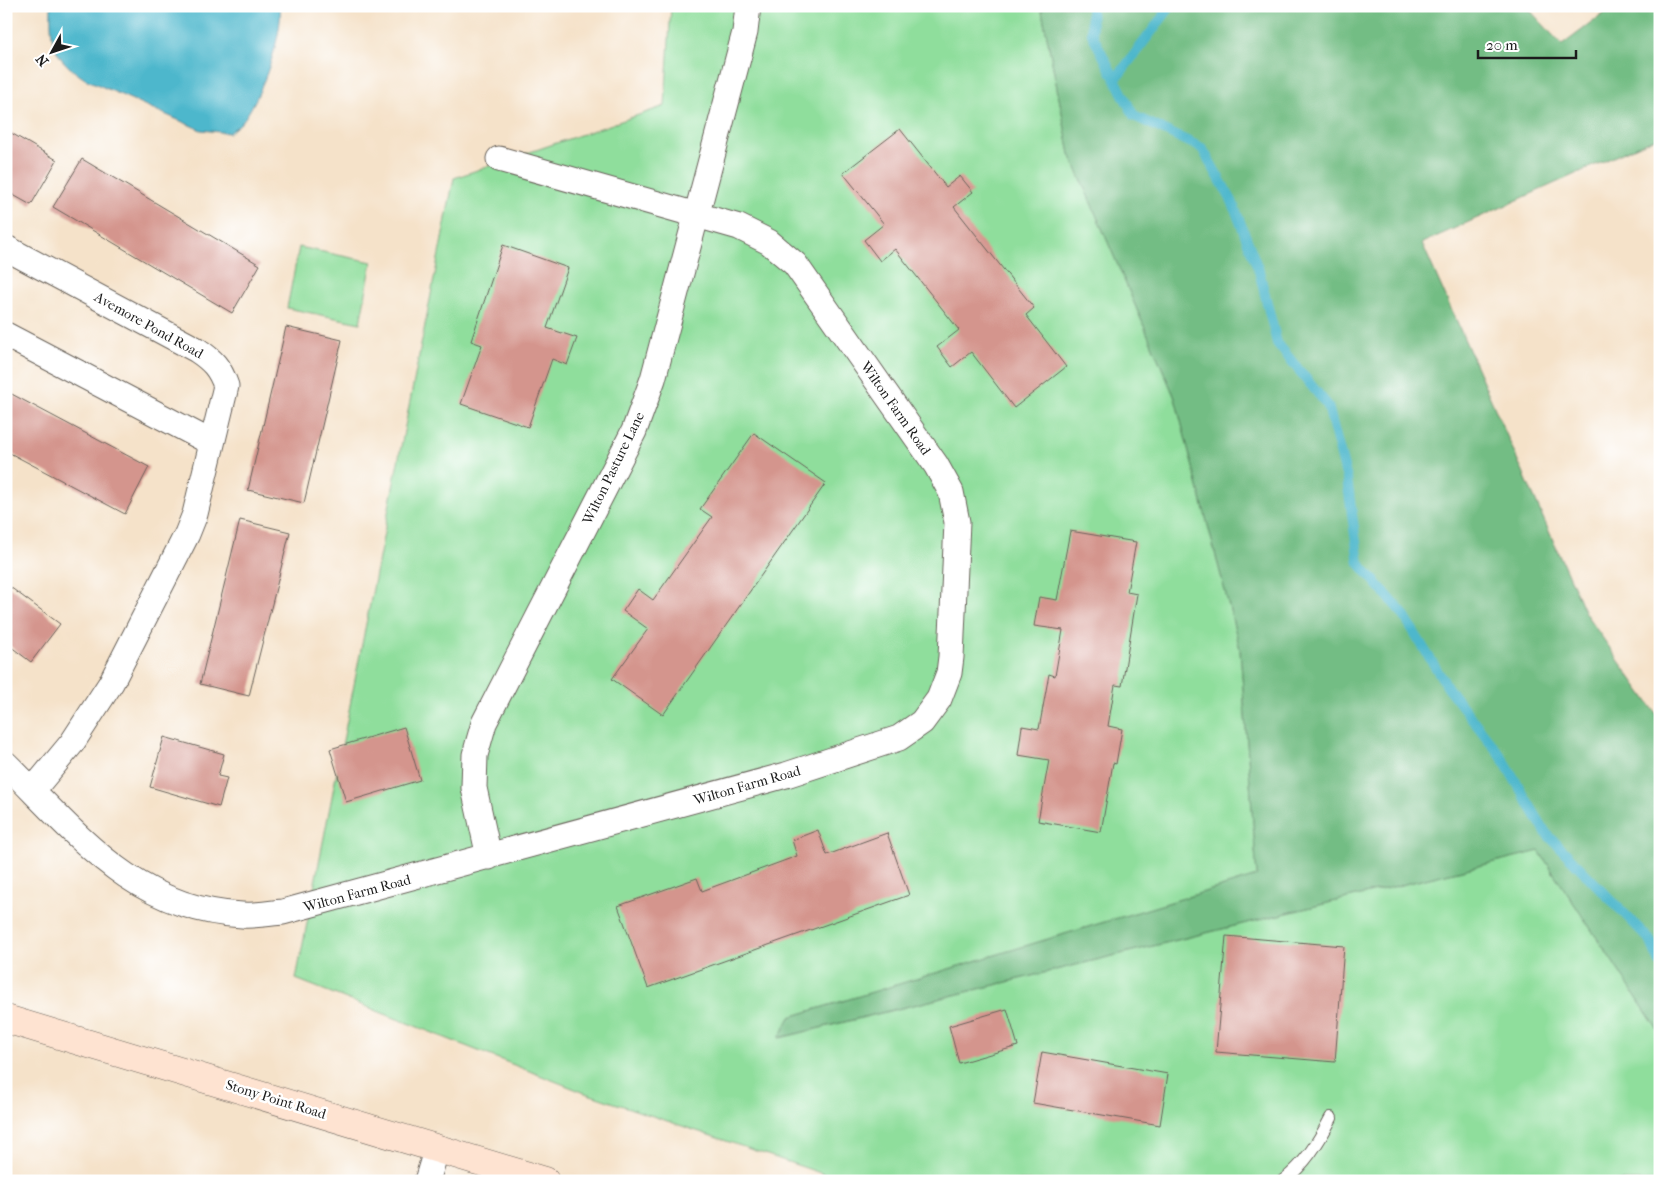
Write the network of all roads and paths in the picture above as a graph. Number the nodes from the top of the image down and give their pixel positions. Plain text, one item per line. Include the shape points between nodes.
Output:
1 (748, 6) edge
2 (499, 159) dead end
3 (698, 215) junction
4 (6, 248) edge
5 (6, 335) edge
6 (212, 443) junction
7 (6, 764) edge
8 (33, 790) junction
9 (489, 857) junction
10 (6, 1019) edge
11 (1330, 1118) dead end
12 (437, 1148) junction
13 (427, 1181) edge
14 (545, 1181) edge
15 (1283, 1181) edge

1 - 3 street, Wilton Pasture Lane via 745,32
2 - 3 street, Wilton Farm Road
3 - 9 street, Wilton Pasture Lane via 654,379 634,431 484,723 475,755 474,788
3 - 9 street, Wilton Farm Road via 739,227 762,238 795,264 936,465 950,492 957,522 949,673 939,699 922,722 899,738 786,775
4 - 6 street, Avemore Pond Road via 211,359 221,370 226,386
5 - 6 street
6 - 8 street, Avemore Pond Road via 187,534 135,638 111,683 72,742
7 - 8 street, Wilton Farm Road
8 - 9 street, Wilton Farm Road via 103,859 135,883 164,898 203,910 243,915 283,912
10 - 12 main road, Stony Point Road
11 - 15 lane via 1316,1147
12 - 13 street
12 - 14 main road, Stony Point Road

